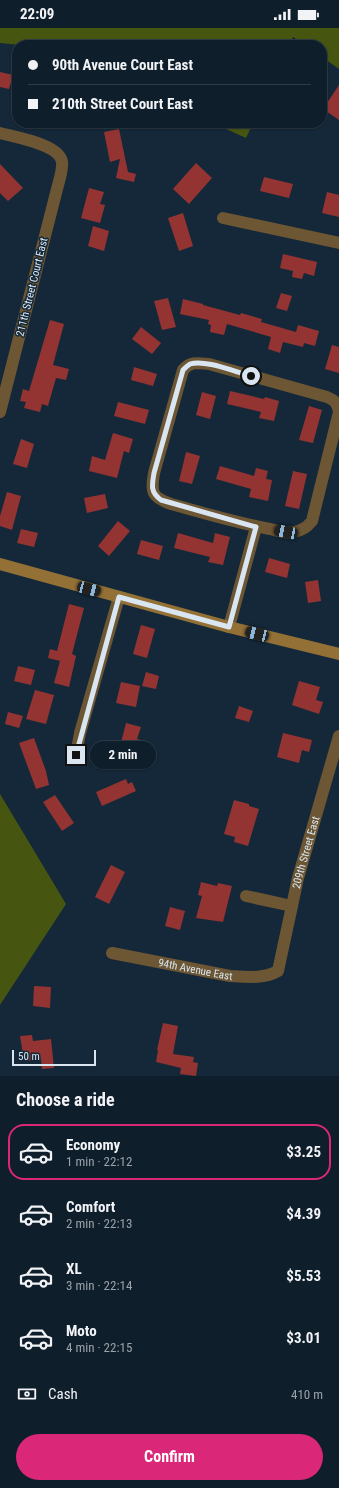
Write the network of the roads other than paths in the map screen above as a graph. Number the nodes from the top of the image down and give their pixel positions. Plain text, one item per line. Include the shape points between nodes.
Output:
1 (0, 133) edge
2 (223, 218) dead end
3 (339, 243) edge
4 (338, 409) edge
5 (0, 412) edge
6 (256, 527) junction
7 (0, 564) edge
8 (119, 597) junction
9 (229, 627) junction
10 (339, 654) edge
11 (339, 736) edge
12 (76, 755) dead end
13 (246, 896) dead end
14 (292, 906) junction
15 (112, 953) dead end
16 (278, 970) joint

1 - 5 street, 211th Street Court East via 49,147 62,161
2 - 3 street
4 - 6 street via 312,520 306,528 293,533
4 - 6 street via 333,399 209,364 188,365 183,370 156,465 153,492 166,502
6 - 9 street
7 - 8 street
8 - 9 street
8 - 12 street
9 - 10 street
11 - 14 street, 209th Street East
13 - 14 street
14 - 16 street, 209th Street East
15 - 16 street, 94th Avenue East via 230,976 250,978 272,974

